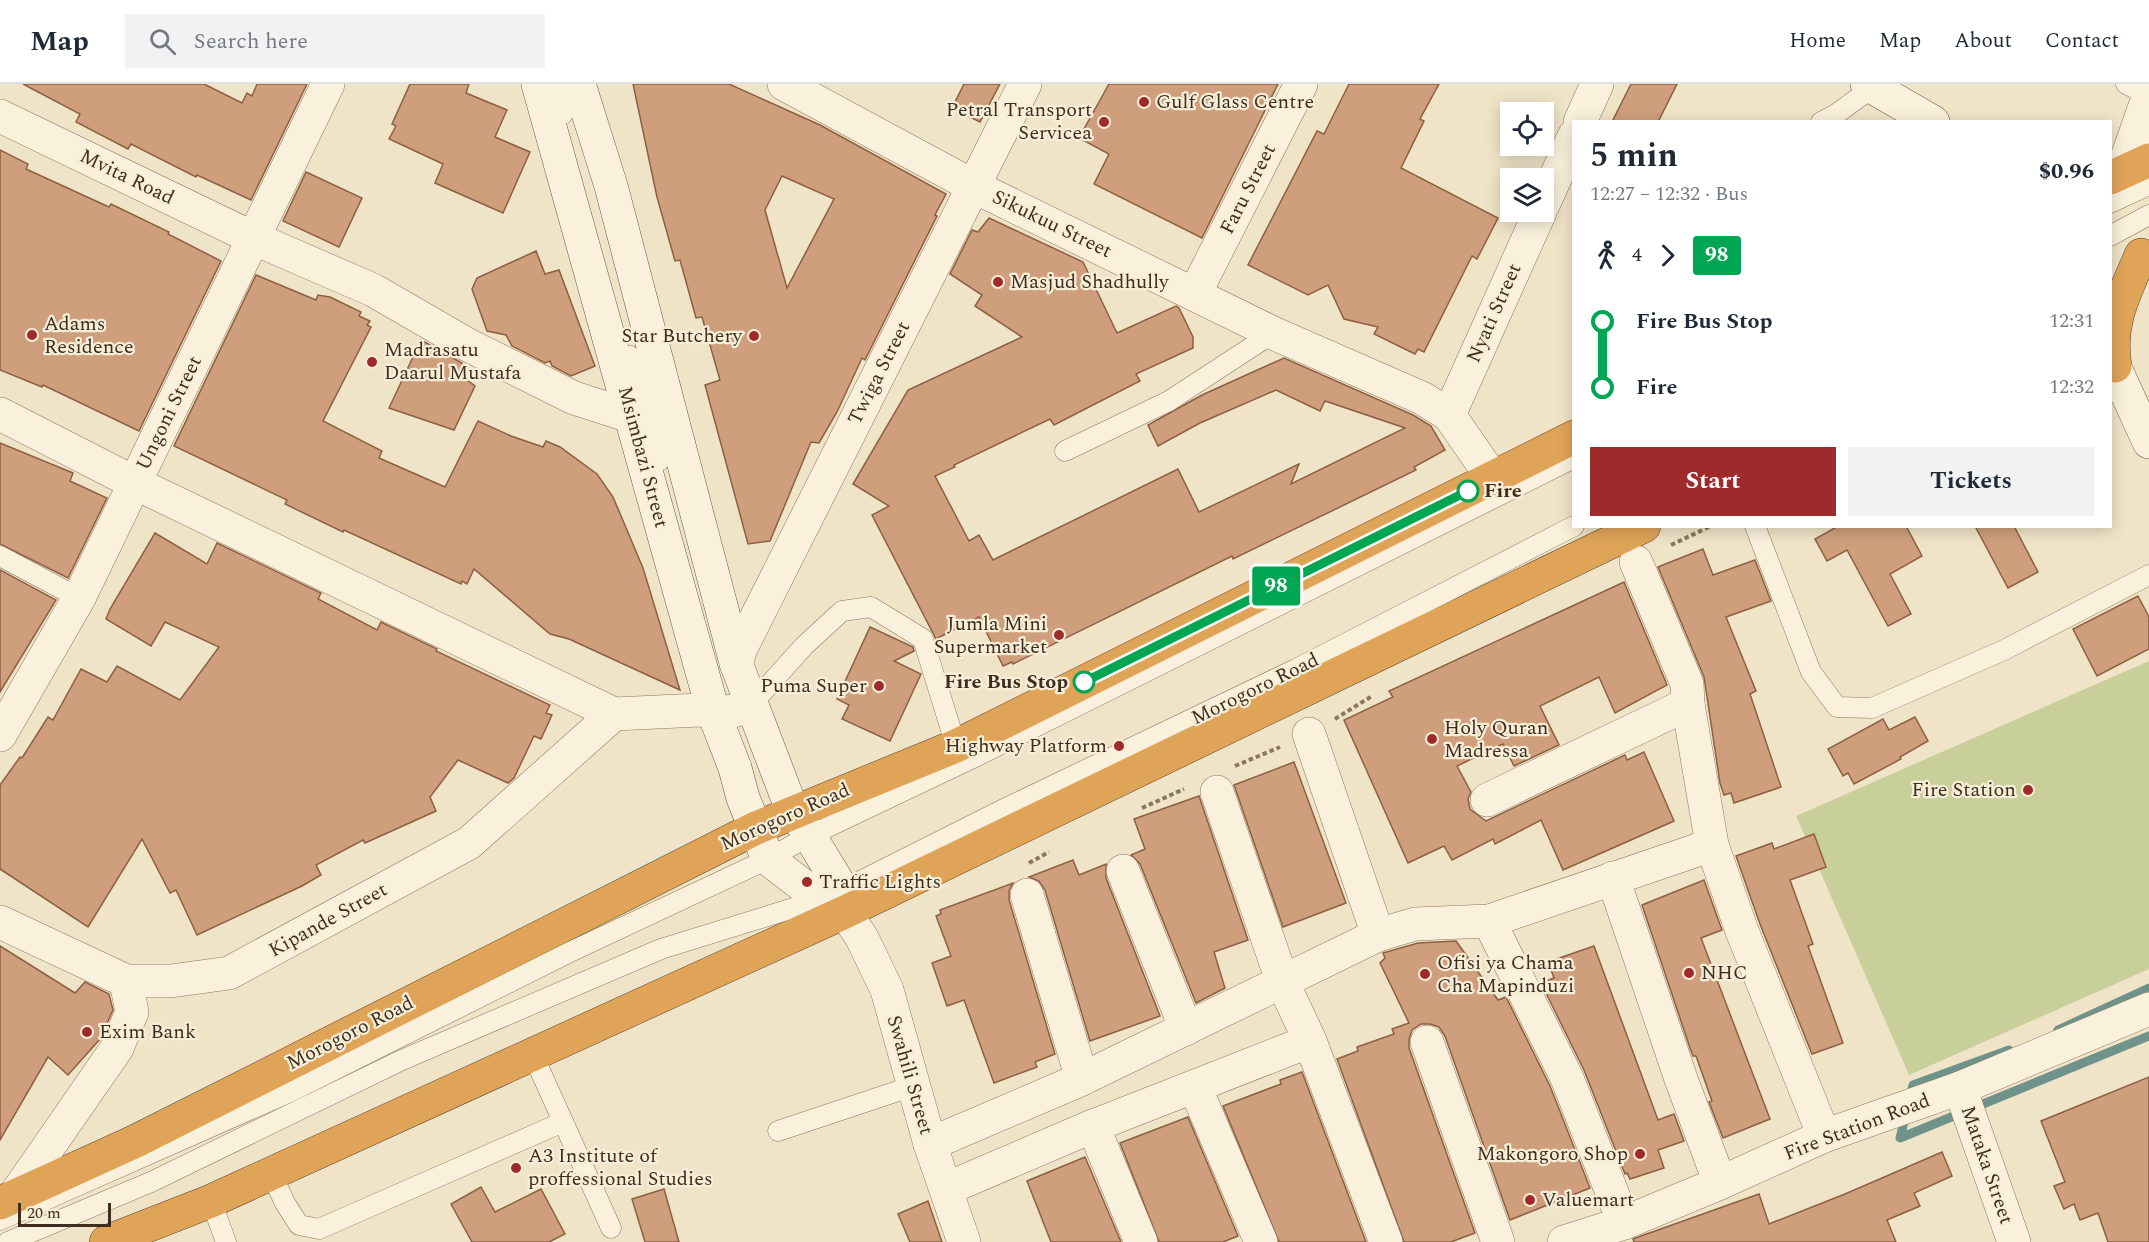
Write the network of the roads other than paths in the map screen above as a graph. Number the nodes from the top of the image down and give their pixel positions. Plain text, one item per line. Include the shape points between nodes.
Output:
1 (327, 84) edge
2 (538, 84) edge
3 (555, 84) edge
4 (569, 84) edge
5 (579, 84) edge
6 (784, 84) edge
7 (1025, 84) edge
8 (1301, 84) edge
9 (1597, 84) edge
10 (2126, 84) edge
11 (1871, 85) edge
12 (2149, 95) edge
13 (0, 116) edge
14 (1922, 119) edge
15 (1581, 120) edge
16 (1825, 120) edge
17 (1572, 140) edge
18 (2128, 173) edge
19 (1554, 181) edge
20 (973, 186) junction
21 (2112, 200) edge
22 (2149, 215) edge
23 (1536, 222) edge
24 (2112, 235) edge
25 (253, 238) junction
26 (2145, 253) edge
27 (2112, 275) edge
28 (1195, 293) junction
29 (1273, 333) junction
30 (2112, 362) edge
31 (0, 414) edge
32 (1449, 415) junction
33 (653, 418) junction
34 (1572, 438) edge
35 (2149, 442) edge
36 (1065, 451) dead end
37 (1572, 459) edge
38 (1491, 479) junction
39 (135, 483) junction
40 (1572, 527) edge
41 (1640, 528) edge
42 (1756, 528) edge
43 (0, 556) edge
44 (1636, 562) dead end
45 (2149, 575) edge
46 (79, 598) junction
47 (736, 663) junction
48 (1688, 704) junction
49 (734, 709) junction
50 (614, 714) junction
51 (1309, 734) dead end
52 (0, 735) edge
53 (956, 746) junction
54 (1217, 792) dead end
55 (1487, 800) dead end
56 (783, 833) junction
57 (1712, 845) junction
58 (1123, 871) dead end
59 (1613, 878) junction
60 (1027, 895) dead end
61 (836, 900) junction
62 (1489, 921) junction
63 (0, 922) edge
64 (1378, 935) junction
65 (126, 981) junction
66 (1283, 983) junction
67 (2149, 1009) edge
68 (1186, 1029) junction
69 (1310, 1041) junction
70 (1427, 1042) dead end
71 (533, 1055) junction
72 (1082, 1079) junction
73 (914, 1086) junction
74 (1195, 1087) junction
75 (1960, 1088) junction
76 (563, 1122) junction
77 (1093, 1126) junction
78 (778, 1131) dead end
79 (1824, 1136) junction
80 (930, 1144) junction
81 (271, 1173) junction
82 (1720, 1183) junction
83 (946, 1189) junction
84 (211, 1201) junction
85 (4, 1207) edge
86 (1624, 1223) junction
87 (611, 1228) dead end
88 (8, 1242) edge
89 (106, 1242) edge
90 (226, 1242) edge
91 (964, 1242) edge
92 (1141, 1242) edge
93 (1261, 1242) edge
94 (1386, 1242) edge
95 (1498, 1242) edge
96 (1564, 1242) edge
97 (2014, 1242) edge

1 - 25 street, Ungoni Street
2 - 33 street, Msimbazi Street
3 - 33 lane via 609,288
4 - 33 lane via 609,215
5 - 33 street, Msimbazi Street via 611,186
6 - 20 street, Sikukuu Street
7 - 20 street, Twiga Street
8 - 28 street, Faru Street
9 - 15 street
10 - 12 lane
11 - 14 street
11 - 16 lane
12 - 18 street
13 - 25 street, Mvita Road
17 - 19 street
18 - 21 lane
20 - 28 street, Sikukuu Street
20 - 47 street, Twiga Street
22 - 24 lane
23 - 32 street, Nyati Street
25 - 33 street, Mvita Road via 373,290 468,345 574,398 621,413
25 - 39 street, Ungoni Street
26 - 27 highway
26 - 30 highway via 2123,296 2114,328
28 - 29 street, Sikukuu Street
29 - 32 street, Sikukuu Street via 1422,398
29 - 36 lane via 1169,401
30 - 35 street
31 - 39 street
32 - 38 street, Sikukuu Street
33 - 47 street, Msimbazi Street
33 - 49 street, Msimbazi Street
34 - 38 highway, Morogoro Road
37 - 56 lane, Morogoro Road via 977,756
38 - 53 highway, Morogoro Road
39 - 46 street, Ungoni Street
39 - 50 street
40 - 61 lane, Morogoro Road
41 - 61 highway, Morogoro Road
42 - 45 lane via 1811,672 1837,707 1872,708 2004,650
43 - 46 lane
44 - 48 street via 1687,684
46 - 52 street, Ungoni Street
47 - 49 street, Msimbazi Street
48 - 55 street
48 - 57 street
49 - 50 street
49 - 53 lane via 842,611 871,607 923,639
49 - 56 street, Msimbazi Street
50 - 65 street, Kipande Street via 469,843 229,973 171,981
51 - 64 street
53 - 56 highway, Morogoro Road
54 - 66 street
56 - 61 street
56 - 61 street, Swahili Street
56 - 85 highway, Morogoro Road
57 - 59 street
57 - 79 street
58 - 68 street
59 - 62 street
59 - 82 street
60 - 72 street
61 - 71 highway, Morogoro Road
61 - 73 street, Swahili Street via 862,938 887,990
61 - 88 lane, Morogoro Road via 661,949 402,1060 151,1182
62 - 64 street via 1415,924
62 - 86 street via 1567,1078
63 - 65 street, Kipande Street
64 - 66 street
65 - 85 street via 132,1012 117,1048
66 - 68 street
66 - 69 street
67 - 75 street, Fire Station Road
68 - 72 street
69 - 74 street
69 - 94 street
70 - 95 street
71 - 76 lane
71 - 81 highway, Morogoro Road
72 - 80 street
73 - 78 lane
73 - 80 street, Swahili Street
74 - 77 street
74 - 93 street
75 - 79 street, Fire Station Road
75 - 97 street, Mataka Street
76 - 81 lane via 319,1229 299,1225
76 - 87 lane
77 - 83 street
77 - 92 street
79 - 82 street, Fire Station Road
80 - 83 street, Swahili Street
81 - 84 highway, Morogoro Road
82 - 86 street, Fire Station Road
83 - 91 street, Swahili Street
84 - 89 highway, Morogoro Road
84 - 90 lane
86 - 96 street, Fire Station Road

